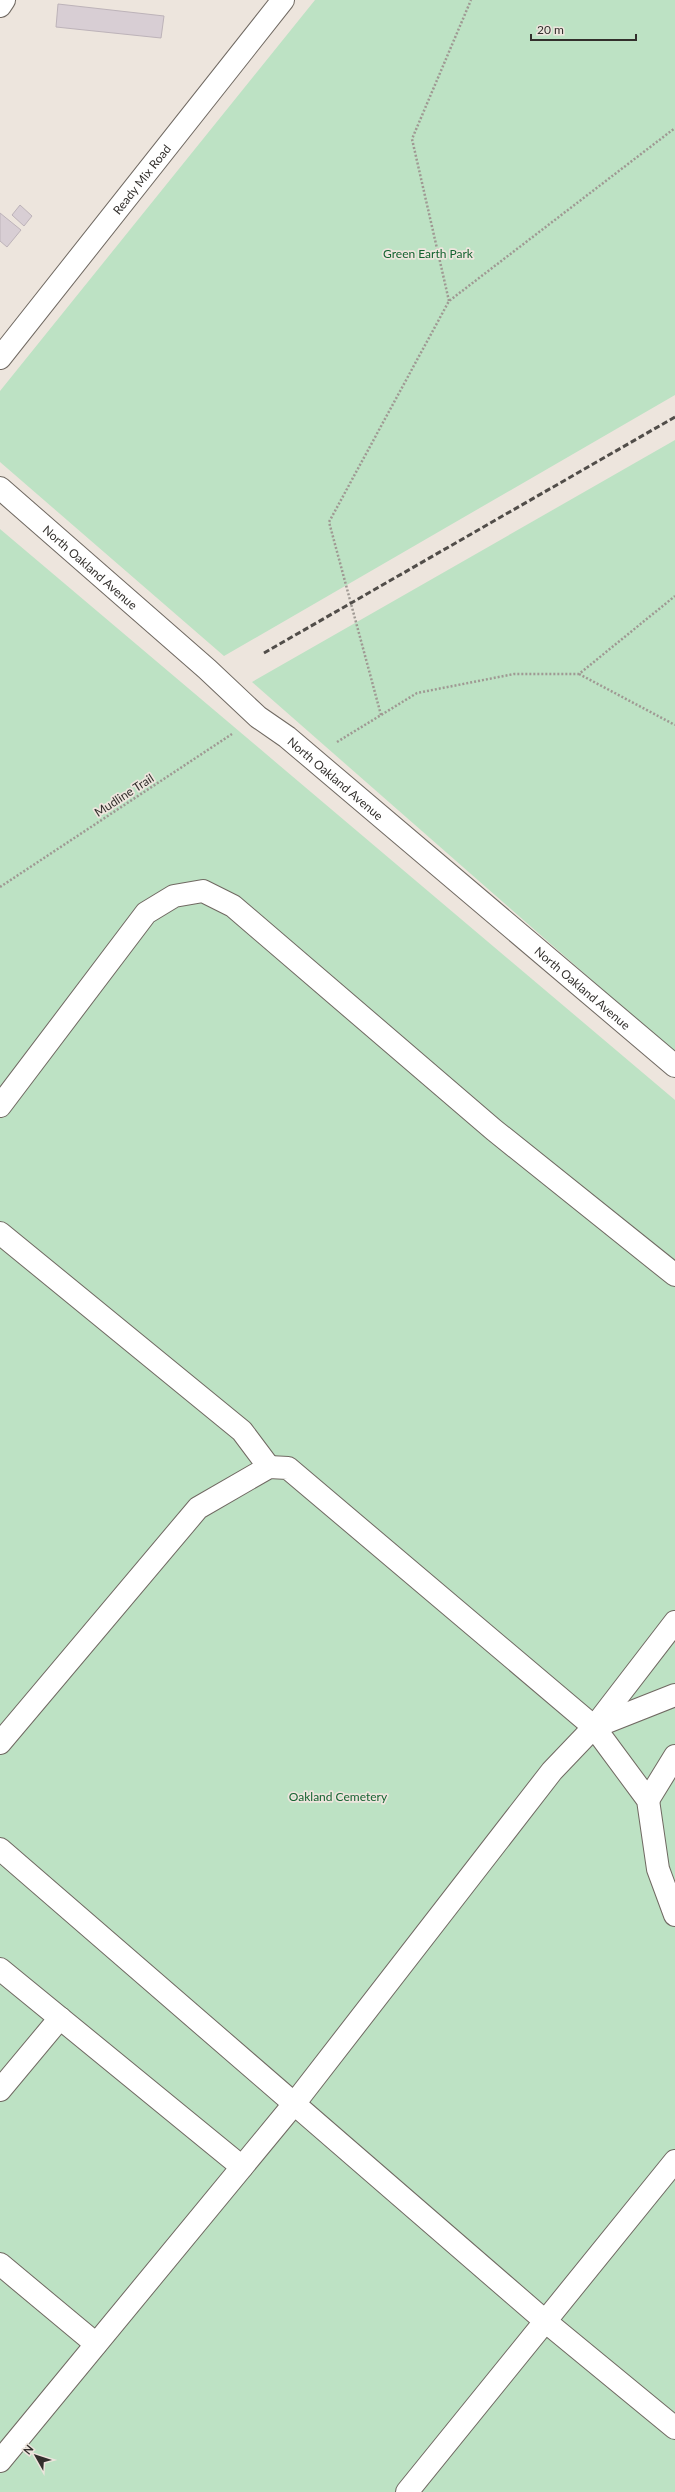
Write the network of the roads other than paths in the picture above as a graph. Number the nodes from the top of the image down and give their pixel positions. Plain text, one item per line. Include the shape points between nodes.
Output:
1 (4, 0) edge
2 (283, 0) edge
3 (0, 6) edge
4 (0, 358) edge
5 (0, 488) edge
6 (675, 1066) edge
7 (0, 1106) edge
8 (0, 1233) edge
9 (675, 1275) edge
10 (269, 1467) junction
11 (675, 1622) edge
12 (675, 1695) edge
13 (594, 1727) junction
14 (0, 1743) edge
15 (675, 1756) edge
16 (648, 1800) junction
17 (0, 1850) edge
18 (675, 1915) edge
19 (0, 1969) edge
20 (60, 2018) junction
21 (0, 2090) edge
22 (294, 2104) junction
23 (675, 2161) edge
24 (242, 2167) junction
25 (0, 2264) edge
26 (545, 2322) junction
27 (96, 2344) junction
28 (675, 2428) edge
29 (0, 2461) edge
30 (407, 2492) edge

1 - 3 street
2 - 4 street, Ready Mix Road
5 - 6 street, North Oakland Avenue via 207,669 258,717 287,737
7 - 9 street via 146,913 174,896 203,891 233,906 494,1130
8 - 10 street via 242,1431
10 - 13 street via 288,1468
10 - 14 street via 198,1508
11 - 13 street
12 - 13 street
13 - 16 street
13 - 22 street via 552,1771
15 - 16 street
16 - 18 street via 658,1869
17 - 22 street
19 - 20 street
20 - 21 street
20 - 24 street
22 - 24 street
22 - 26 street
23 - 26 street
24 - 27 street
25 - 27 street
26 - 28 street
26 - 30 street
27 - 29 street

